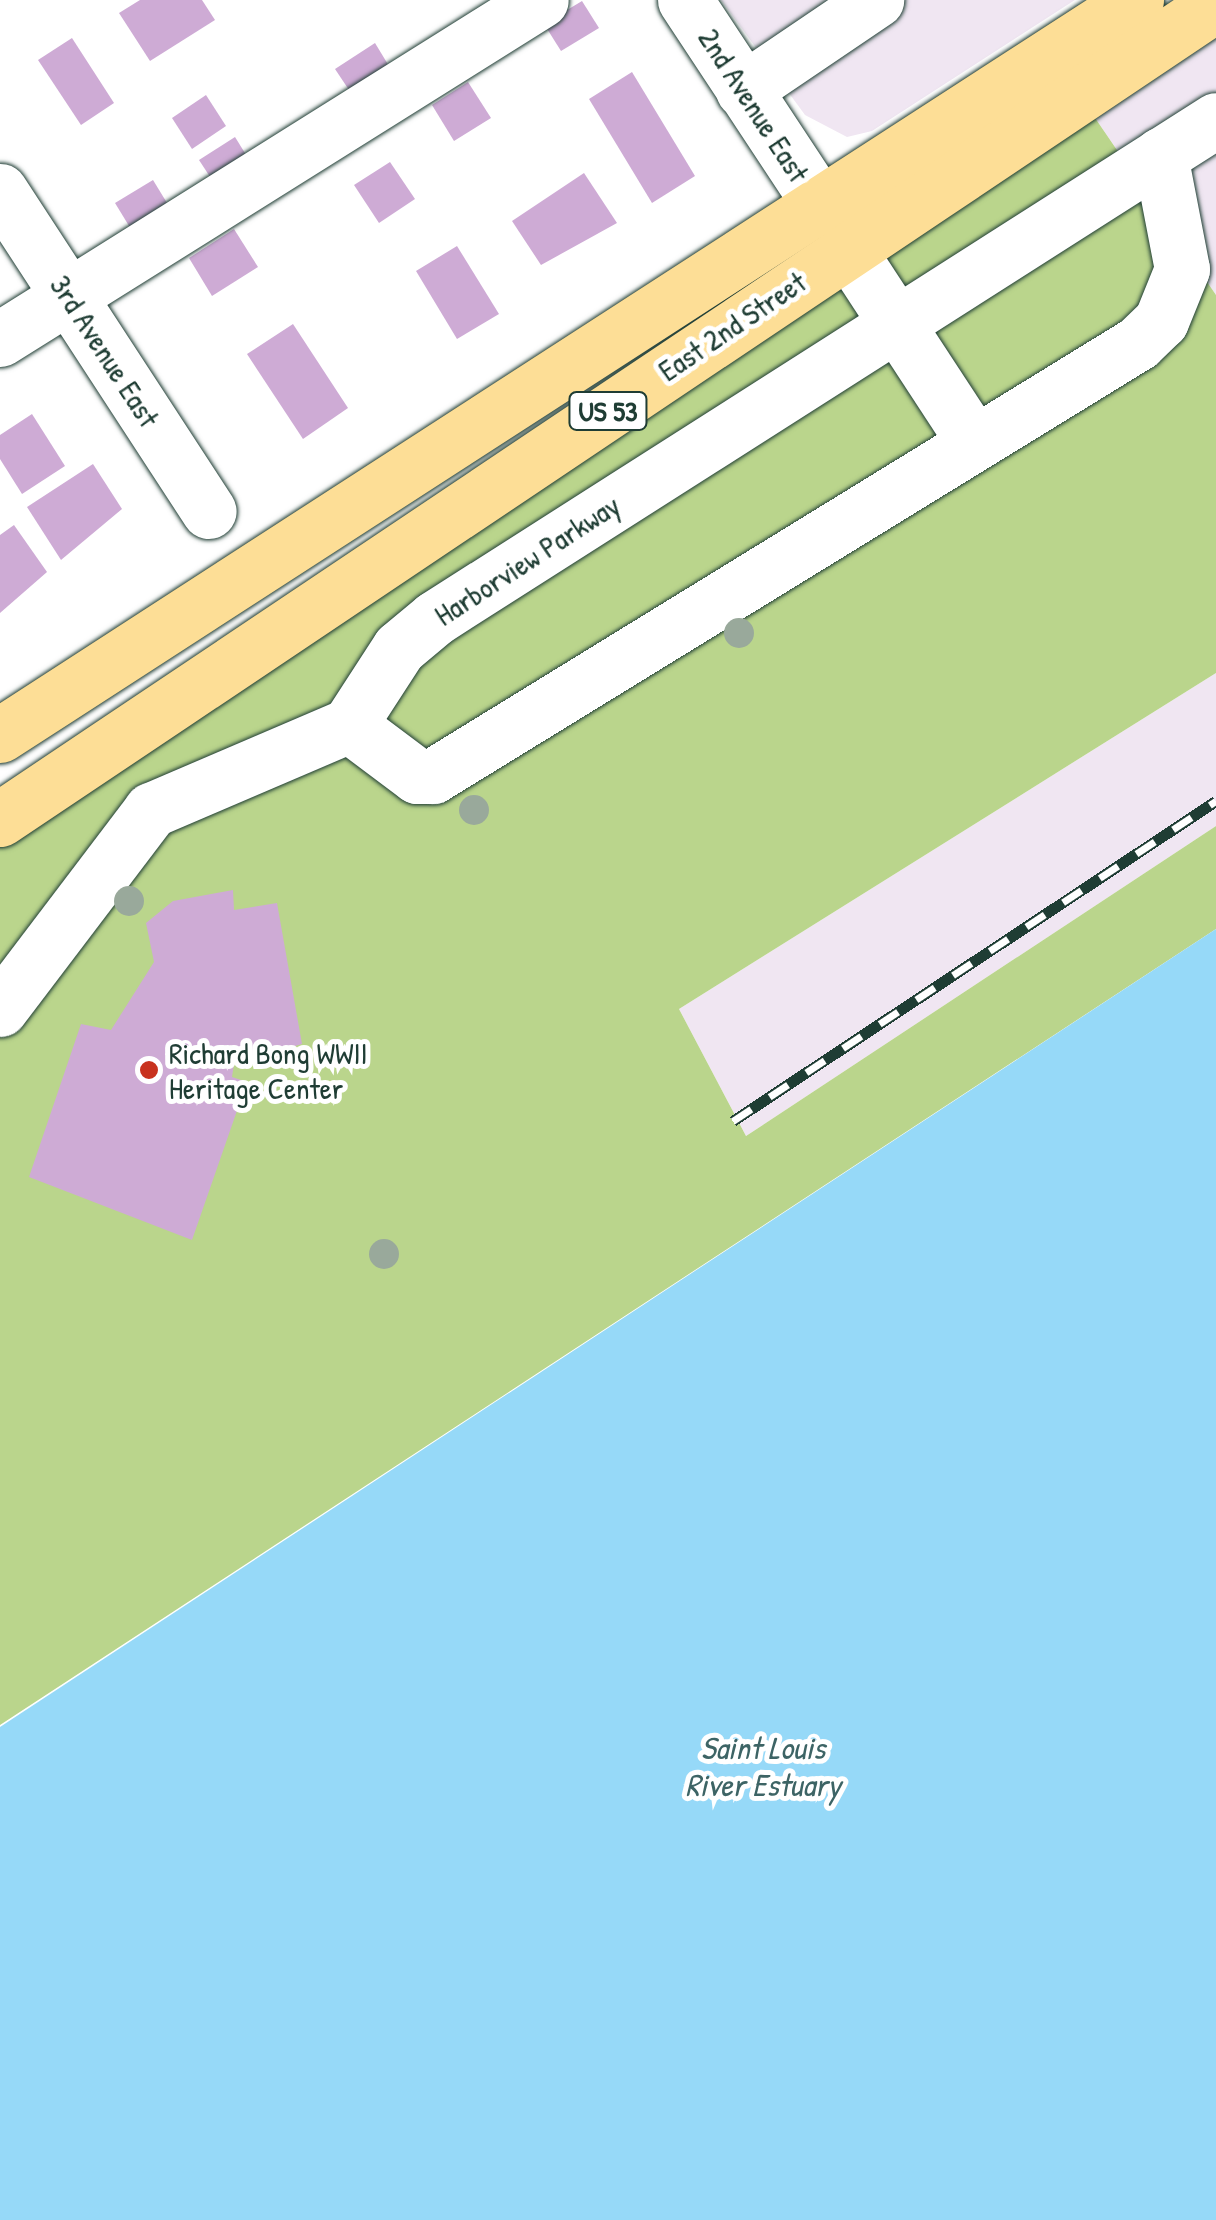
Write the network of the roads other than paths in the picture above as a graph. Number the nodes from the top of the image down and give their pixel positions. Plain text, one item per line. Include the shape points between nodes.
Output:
1 (541, 0) edge
2 (685, 0) edge
3 (1136, 0) edge
4 (1216, 4) edge
5 (853, 6) edge
6 (744, 90) junction
7 (1216, 120) edge
8 (1144, 165) junction
9 (0, 191) edge
10 (835, 228) junction
11 (67, 294) junction
12 (896, 324) junction
13 (0, 339) edge
14 (974, 442) junction
15 (209, 511) dead end
16 (349, 725) junction
17 (0, 734) edge
18 (0, 819) edge
19 (0, 1009) edge

1 - 11 street
2 - 6 street, 2nd Avenue East
3 - 10 highway, East 2nd Street / US 53
4 - 10 highway, East 2nd Street / US 53
5 - 6 street
6 - 10 street, 2nd Avenue East
7 - 8 street, Harborview Parkway
8 - 12 street, Harborview Parkway
8 - 14 street via 1182,269 1161,320
9 - 11 street, 3rd Avenue East
10 - 12 street, 2nd Avenue East
10 - 17 highway, East 2nd Street / US 53
10 - 18 highway, East 2nd Street / US 53
11 - 13 street
11 - 15 street, 3rd Avenue East
12 - 14 street, 2nd Avenue East
12 - 16 street, Harborview Parkway via 435,618 399,648
14 - 16 street via 433,776 417,776
16 - 19 street via 150,810

